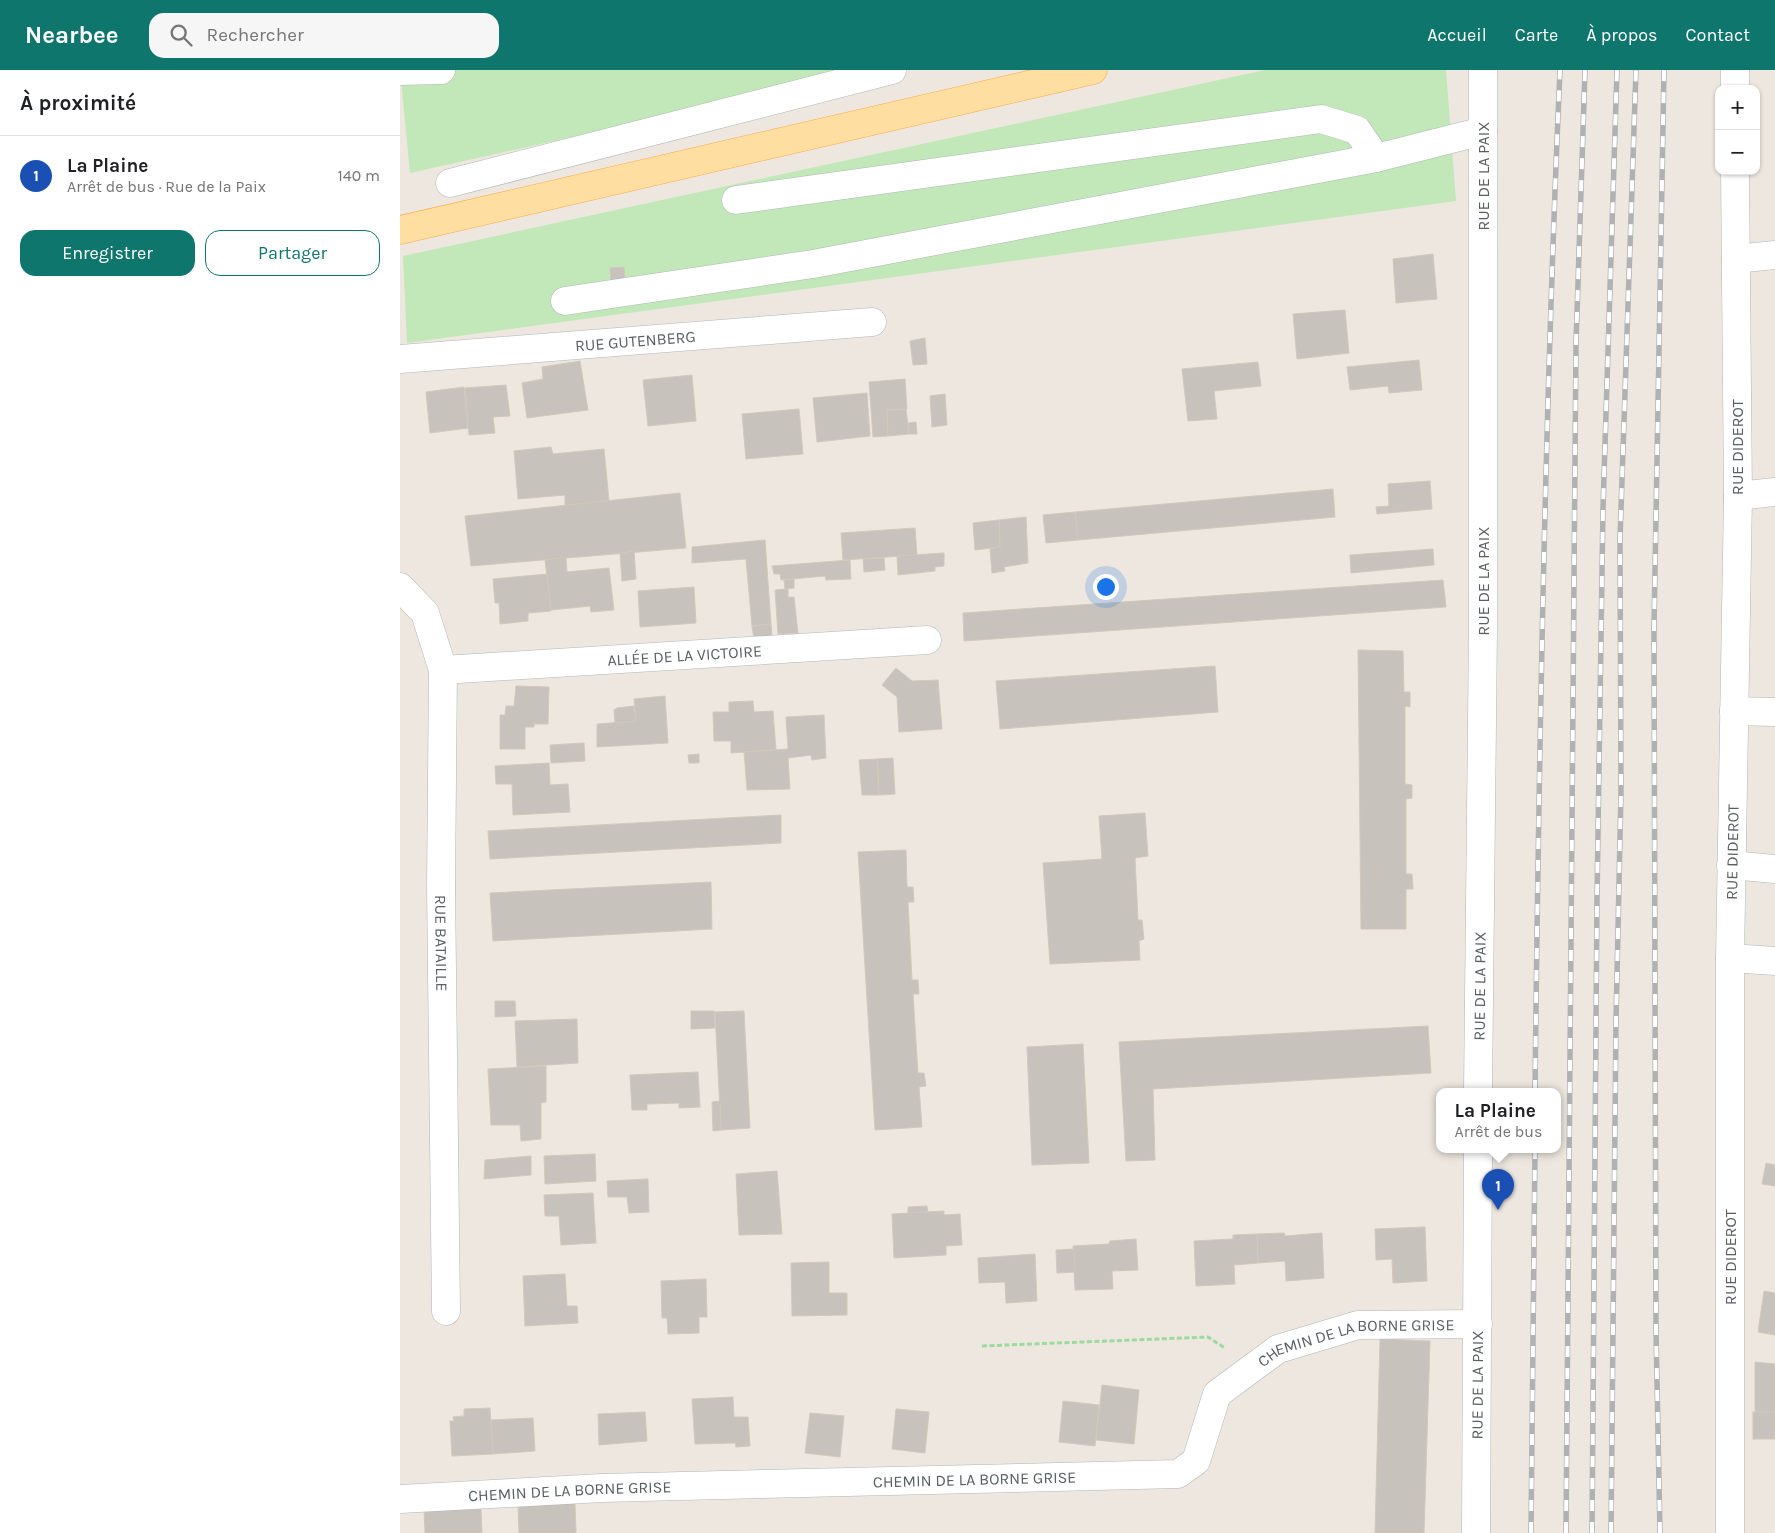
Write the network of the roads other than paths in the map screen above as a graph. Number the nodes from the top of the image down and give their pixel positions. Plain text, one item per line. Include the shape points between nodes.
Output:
1 (441, 70) edge
2 (892, 70) edge
3 (1093, 70) edge
4 (1483, 70) edge
5 (1735, 70) edge
6 (400, 71) edge
7 (1735, 85) edge
8 (1483, 131) junction
9 (1376, 158) junction
10 (1735, 175) edge
11 (450, 183) dead end
12 (736, 200) dead end
13 (400, 230) edge
14 (1775, 255) edge
15 (1736, 259) junction
16 (565, 301) dead end
17 (872, 322) dead end
18 (400, 359) edge
19 (1775, 492) edge
20 (1738, 496) junction
21 (400, 587) edge
22 (927, 640) dead end
23 (443, 670) junction
24 (1734, 711) junction
25 (1775, 712) edge
26 (1731, 866) junction
27 (1775, 869) edge
28 (1730, 958) junction
29 (1775, 961) edge
30 (1478, 1088) edge
31 (1478, 1153) edge
32 (446, 1311) dead end
33 (1478, 1324) junction
34 (400, 1499) edge
35 (1476, 1533) edge
36 (1730, 1533) edge

1 - 6 street
2 - 11 street
3 - 13 main road
4 - 8 street, RUE DE LA PAIX
5 - 7 street
8 - 9 street
8 - 30 street, RUE DE LA PAIX via 1483,628
9 - 12 street via 1357,130 1321,119
9 - 16 street via 813,264
10 - 15 street, RUE DIDEROT
14 - 15 street
15 - 20 street, RUE DIDEROT
17 - 18 street, RUE GUTENBERG
19 - 20 street
20 - 24 street, RUE DIDEROT
21 - 23 street, RUE BATAILLE via 425,613
22 - 23 street, ALLÉE DE LA VICTOIRE
23 - 32 street, RUE BATAILLE via 440,886
24 - 25 street
24 - 26 street, RUE DIDEROT
26 - 27 street
26 - 28 street, RUE DIDEROT
28 - 29 street
28 - 36 street, RUE DIDEROT
31 - 33 street, RUE DE LA PAIX
33 - 34 street, CHEMIN DE LA BORNE GRISE via 1358,1325 1278,1349 1217,1394 1196,1461 1178,1474 602,1488
33 - 35 street, RUE DE LA PAIX

